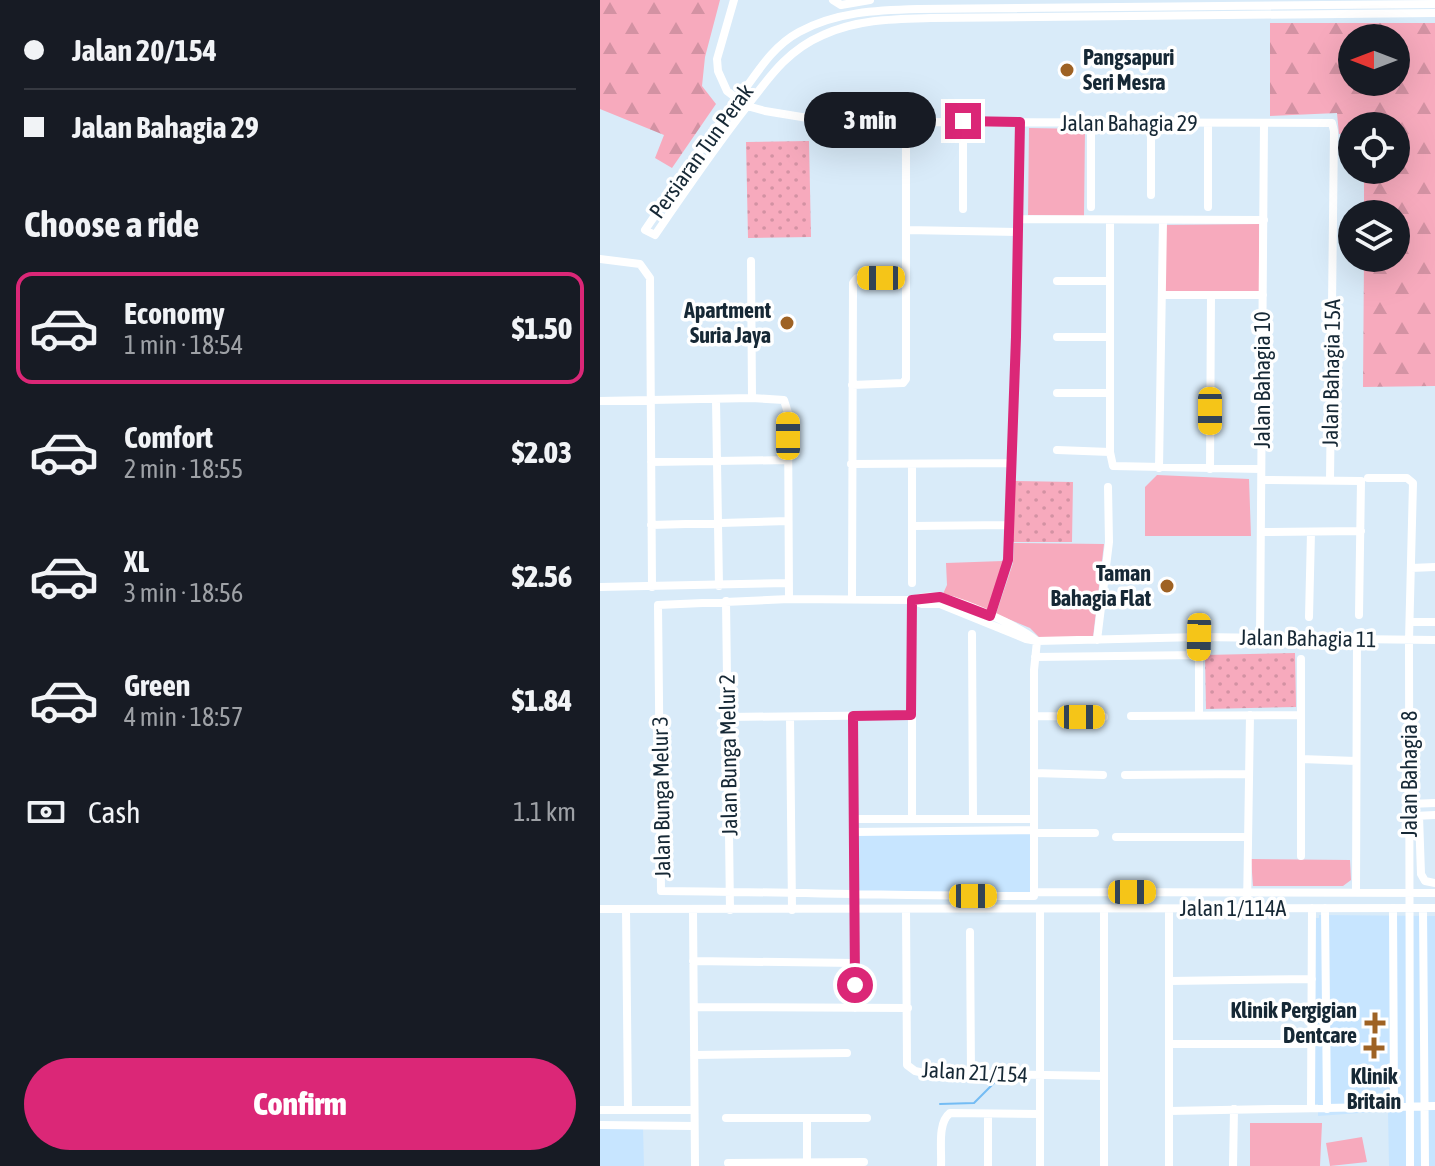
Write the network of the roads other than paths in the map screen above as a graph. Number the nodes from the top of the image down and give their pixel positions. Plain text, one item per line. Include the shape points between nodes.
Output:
1 (734, 0) edge
2 (833, 0) edge
3 (870, 0) edge
4 (927, 0) edge
5 (1270, 3) edge
6 (1435, 4) edge
7 (916, 7) edge
8 (940, 8) junction
9 (1070, 8) edge
10 (1435, 13) edge
11 (737, 100) junction
12 (747, 106) junction
13 (963, 121) junction
14 (906, 122) junction
15 (1020, 122) junction
16 (1091, 123) junction
17 (1151, 123) junction
18 (1208, 123) junction
19 (1264, 123) junction
20 (1332, 123) joint
21 (1151, 195) dead end
22 (1091, 207) dead end
23 (1208, 207) dead end
24 (963, 209) dead end
25 (1019, 219) junction
26 (1264, 220) junction
27 (1110, 221) junction
28 (1163, 221) junction
29 (906, 230) junction
30 (1019, 232) junction
31 (600, 259) edge
32 (751, 261) dead end
33 (905, 278) junction
34 (1057, 281) dead end
35 (1110, 281) junction
36 (1162, 295) junction
37 (1211, 295) junction
38 (1263, 295) junction
39 (1057, 337) dead end
40 (1110, 337) junction
41 (852, 385) junction
42 (1057, 393) dead end
43 (1110, 393) junction
44 (752, 398) junction
45 (650, 400) junction
46 (716, 400) junction
47 (600, 401) edge
48 (1057, 450) dead end
49 (1110, 452) junction
50 (716, 460) junction
51 (788, 460) junction
52 (651, 462) junction
53 (1011, 463) junction
54 (851, 464) junction
55 (912, 464) junction
56 (1159, 468) junction
57 (1210, 469) junction
58 (1261, 469) junction
59 (1364, 479) junction
60 (1262, 480) junction
61 (1330, 480) junction
62 (1108, 487) dead end
63 (788, 521) junction
64 (717, 524) junction
65 (651, 525) junction
66 (1009, 525) junction
67 (913, 526) junction
68 (1361, 531) junction
69 (1261, 532) junction
70 (1311, 532) junction
71 (1435, 567) edge
72 (1411, 568) junction
73 (788, 583) junction
74 (912, 583) dead end
75 (719, 586) junction
76 (600, 587) edge
77 (652, 587) junction
78 (789, 599) junction
79 (852, 599) junction
80 (912, 600) junction
81 (726, 601) junction
82 (1359, 615) dead end
83 (1309, 617) dead end
84 (989, 619) junction
85 (1410, 622) junction
86 (1435, 622) edge
87 (972, 634) dead end
88 (1199, 637) junction
89 (1260, 638) junction
90 (1097, 640) junction
91 (1357, 640) junction
92 (1409, 640) junction
93 (1435, 640) edge
94 (1037, 641) junction
95 (1199, 655) junction
96 (1035, 657) junction
97 (1301, 659) dead end
98 (911, 715) junction
99 (1199, 715) junction
100 (1250, 715) junction
101 (1301, 715) junction
102 (853, 716) junction
103 (1034, 716) junction
104 (1131, 716) dead end
105 (728, 717) junction
106 (790, 717) junction
107 (1104, 717) dead end
108 (1301, 759) junction
109 (1356, 761) junction
110 (1034, 773) junction
111 (1249, 774) junction
112 (1103, 775) dead end
113 (1125, 775) dead end
114 (1435, 803) edge
115 (1409, 804) junction
116 (1435, 815) edge
117 (1414, 816) junction
118 (854, 819) junction
119 (912, 819) junction
120 (973, 819) junction
121 (1034, 819) junction
122 (1034, 831) junction
123 (854, 832) junction
124 (1095, 833) dead end
125 (1116, 837) dead end
126 (1248, 837) junction
127 (1301, 856) dead end
128 (1435, 883) edge
129 (730, 892) junction
130 (792, 892) junction
131 (1247, 892) junction
132 (1409, 892) junction
133 (1356, 893) junction
134 (1435, 893) edge
135 (1034, 894) junction
136 (855, 896) junction
137 (1247, 908) junction
138 (1312, 908) junction
139 (1325, 908) junction
140 (1393, 908) junction
141 (1408, 908) junction
142 (1423, 908) junction
143 (1435, 908) edge
144 (600, 909) edge
145 (626, 909) junction
146 (855, 909) junction
147 (906, 909) junction
148 (1037, 909) junction
149 (1104, 909) junction
150 (1169, 909) junction
151 (693, 910) junction
152 (730, 910) junction
153 (792, 910) junction
154 (970, 932) dead end
155 (693, 961) junction
156 (855, 963) junction
157 (1312, 979) junction
158 (1169, 981) junction
159 (694, 1007) junction
160 (855, 1008) junction
161 (908, 1008) junction
162 (1169, 1044) junction
163 (1311, 1044) junction
164 (847, 1053) dead end
165 (694, 1055) junction
166 (971, 1074) junction
167 (1040, 1075) junction
168 (1104, 1076) junction
169 (1424, 1106) junction
170 (1435, 1106) edge
171 (1409, 1107) junction
172 (1311, 1108) junction
173 (1394, 1108) junction
174 (1234, 1109) junction
175 (1327, 1109) junction
176 (600, 1110) edge
177 (628, 1110) junction
178 (694, 1110) junction
179 (1169, 1111) junction
180 (988, 1114) junction
181 (1040, 1114) junction
182 (726, 1118) dead end
183 (807, 1118) junction
184 (867, 1118) dead end
185 (600, 1125) edge
186 (694, 1126) junction
187 (864, 1162) dead end
188 (728, 1163) dead end
189 (807, 1164) edge
190 (695, 1166) edge
191 (941, 1166) edge
192 (988, 1166) edge
193 (1040, 1166) edge
194 (1104, 1166) edge
195 (1169, 1166) edge
196 (1233, 1166) edge
197 (1410, 1166) edge
198 (1425, 1166) edge

1 - 11 street via 717,59 721,83
2 - 3 street via 841,5
4 - 8 street
5 - 6 street, Persiaran Tun Perak
5 - 9 street, Persiaran Tun Perak
7 - 8 street, Persiaran Tun Perak
7 - 9 street, Persiaran Tun Perak
7 - 11 street, Persiaran Tun Perak via 844,16 798,32 769,56
7 - 12 street, Persiaran Tun Perak via 809,42 781,63
8 - 9 street, Persiaran Tun Perak
9 - 10 street, Persiaran Tun Perak
11 - 12 street, Jalan Bahagia 29
11 - 12 street, Persiaran Tun Perak via 645,230 655,235
12 - 14 street, Jalan Bahagia 29 via 820,120
13 - 14 street, Jalan Bahagia 29
13 - 15 street, Jalan Bahagia 29
13 - 24 street
14 - 29 street
15 - 16 street, Jalan Bahagia 29
15 - 25 street
16 - 17 street, Jalan Bahagia 29
16 - 22 street
17 - 18 street, Jalan Bahagia 29
17 - 21 street
18 - 19 street, Jalan Bahagia 29
18 - 23 street
19 - 20 street, Jalan Bahagia 29
19 - 26 street, Jalan Bahagia 10
20 - 61 street, Jalan Bahagia 15A
25 - 27 street
25 - 30 street
26 - 28 street
26 - 38 street, Jalan Bahagia 10
27 - 28 street
27 - 35 street
28 - 36 street
29 - 30 street
29 - 33 street
30 - 53 street
31 - 45 street via 640,264 650,278
32 - 44 street
33 - 41 street via 854,279
33 - 41 street via 905,382
34 - 35 street
35 - 40 street
36 - 37 street
36 - 56 street
37 - 38 street
37 - 57 street
38 - 58 street, Jalan Bahagia 10
39 - 40 street
40 - 43 street
41 - 54 street
42 - 43 street
43 - 49 street
44 - 46 street
44 - 51 street via 784,400
45 - 46 street
45 - 47 street
45 - 52 street
46 - 50 street
48 - 49 street
49 - 56 street via 1118,468
50 - 51 street
50 - 52 street
50 - 64 street
51 - 63 street
52 - 65 street
53 - 55 street
53 - 66 street
54 - 55 street
54 - 79 street
55 - 67 street
56 - 57 street
57 - 58 street
58 - 60 street, Jalan Bahagia 10
59 - 61 street
59 - 68 street
59 - 72 street, Jalan Bahagia 8 via 1411,479
60 - 61 street
60 - 69 street, Jalan Bahagia 10
62 - 90 street via 1109,542
63 - 64 street
63 - 73 street
64 - 65 street
64 - 75 street
65 - 77 street
66 - 67 street
66 - 84 street via 1008,560
67 - 74 street
68 - 70 street
68 - 82 street
69 - 70 street
69 - 89 street, Jalan Bahagia 10
70 - 83 street
71 - 72 street
72 - 85 street, Jalan Bahagia 8
73 - 75 street
73 - 78 street
75 - 77 street
76 - 77 street
78 - 79 street
78 - 81 street
79 - 80 street
80 - 84 street via 940,597
80 - 98 street
81 - 105 street, Jalan Bunga Melur 2
81 - 129 street, Jalan Bunga Melur 3 via 658,605 661,891
84 - 94 street
85 - 86 street
85 - 92 street, Jalan Bahagia 8
87 - 120 street
88 - 89 street, Jalan Bahagia 11
88 - 90 street, Jalan Bahagia 11
88 - 95 street
89 - 91 street, Jalan Bahagia 11
90 - 94 street, Jalan Bahagia 11
91 - 92 street, Jalan Bahagia 11
91 - 109 street
92 - 93 street, Jalan Bahagia 11
92 - 115 street, Jalan Bahagia 8
94 - 96 street
95 - 96 street
95 - 99 street
96 - 103 street
97 - 101 street
98 - 102 street
98 - 119 street
99 - 100 street
99 - 104 street
100 - 101 street
100 - 111 street
101 - 108 street
102 - 106 street
102 - 118 street
103 - 107 street
103 - 110 street
105 - 106 street
105 - 129 street, Jalan Bunga Melur 2
106 - 130 street
108 - 109 street
108 - 127 street
109 - 133 street
110 - 112 street
110 - 121 street
111 - 113 street
111 - 126 street
114 - 115 street
115 - 117 street, Jalan Bahagia 8
116 - 117 street
117 - 128 street via 1421,874
117 - 132 street, Jalan Bahagia 8
118 - 119 street
118 - 123 street
119 - 120 street
120 - 121 street
121 - 122 street
122 - 123 street
122 - 124 street
122 - 135 street
123 - 136 street
125 - 126 street
126 - 131 street
129 - 130 street, Jalan Bunga Melur 3
129 - 152 street, Jalan Bunga Melur 2
130 - 136 street, Jalan Bunga Melur 3
130 - 153 street
131 - 133 street, Jalan Bunga Melur 3
131 - 135 street, Jalan Bunga Melur 3
131 - 137 street
132 - 133 street, Jalan Bunga Melur 3
132 - 134 street, Jalan Bunga Melur 3
132 - 141 street, Jalan Bahagia 8
135 - 136 street, Jalan Bunga Melur 3
135 - 148 street
136 - 146 street
137 - 138 street, Jalan 1/114A
137 - 150 street, Jalan 1/114A
138 - 139 street, Jalan 1/114A
138 - 157 street
139 - 140 street, Jalan 1/114A
139 - 175 street
140 - 141 street, Jalan 1/114A
140 - 173 street
141 - 142 street, Jalan 1/114A
141 - 171 street, Jalan Bahagia 8
142 - 143 street, Jalan 1/114A
142 - 169 street
144 - 145 street, Jalan 1/114A
145 - 151 street, Jalan 1/114A
145 - 177 street
146 - 147 street, Jalan 1/114A
146 - 153 street, Jalan 1/114A
146 - 156 street
147 - 148 street, Jalan 1/114A
147 - 161 street, Jalan 21/154
148 - 149 street, Jalan 1/114A
148 - 167 street
149 - 150 street, Jalan 1/114A
149 - 168 street
150 - 158 street
151 - 152 street, Jalan 1/114A
151 - 155 street
152 - 153 street, Jalan 1/114A
154 - 166 street
155 - 156 street
155 - 159 street
156 - 160 street
157 - 158 street
157 - 163 street
158 - 162 street
159 - 160 street
159 - 165 street
160 - 161 street
161 - 166 street, Jalan 21/154 via 907,1065 924,1073
162 - 163 street
162 - 179 street
163 - 172 street
164 - 165 street
165 - 178 street
166 - 167 street, Jalan 21/154
167 - 168 street, Jalan 21/154
167 - 181 street
168 - 194 street
169 - 170 street
169 - 171 street
169 - 198 street
171 - 173 street
171 - 197 street, Jalan Bahagia 8
172 - 174 street
172 - 175 street
173 - 175 street
174 - 179 street
174 - 196 street
176 - 177 street
177 - 178 street
178 - 186 street
179 - 195 street
180 - 181 street
180 - 191 street via 945,1116
180 - 192 street
181 - 193 street
182 - 183 street
183 - 184 street
183 - 189 street
185 - 186 street
186 - 190 street
187 - 189 street
188 - 189 street

